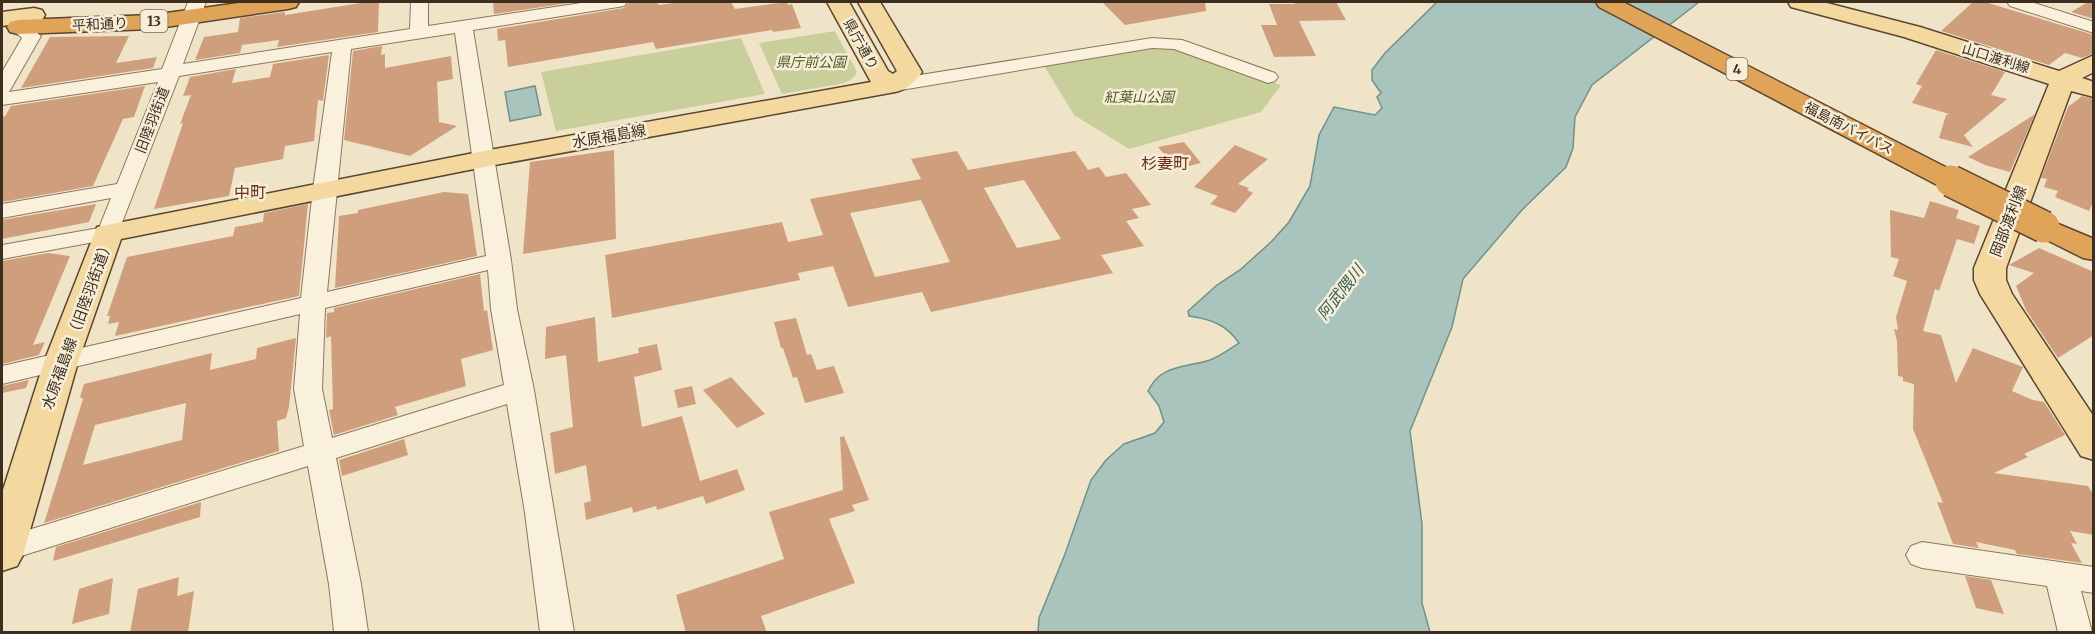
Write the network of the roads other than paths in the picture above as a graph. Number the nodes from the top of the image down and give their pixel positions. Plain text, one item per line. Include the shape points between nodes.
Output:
1 (229, 2) edge
2 (288, 2) edge
3 (419, 2) edge
4 (607, 2) edge
5 (838, 2) edge
6 (869, 2) edge
7 (1607, 2) edge
8 (1642, 2) edge
9 (1799, 2) edge
10 (2016, 2) edge
11 (2038, 4) edge
12 (194, 8) edge
13 (14, 18) edge
14 (463, 26) junction
15 (2094, 28) edge
16 (419, 33) junction
17 (342, 45) junction
18 (2094, 62) edge
19 (170, 73) junction
20 (1268, 77) dead end
21 (2063, 79) junction
22 (895, 85) junction
23 (2, 88) edge
24 (2094, 90) edge
25 (2, 99) edge
26 (1872, 130) junction
27 (484, 159) junction
28 (124, 189) junction
29 (324, 189) junction
30 (2, 211) edge
31 (2053, 221) junction
32 (2094, 229) edge
33 (108, 233) junction
34 (2094, 251) edge
35 (2, 252) edge
36 (499, 260) junction
37 (313, 305) junction
38 (61, 362) junction
39 (2, 375) edge
40 (520, 390) junction
41 (2094, 447) edge
42 (318, 454) junction
43 (2, 553) edge
44 (1922, 555) dead end
45 (2060, 575) junction
46 (2094, 580) edge
47 (351, 633) edge
48 (557, 633) edge
49 (2075, 633) edge

1 - 12 highway, 平和通り / 13
2 - 12 highway, 平和通り / 13
3 - 16 street
4 - 14 street
5 - 22 main road, 県庁通り via 878,76
6 - 22 main road, 県庁通り via 910,72
7 - 26 highway, 福島南バイパス / 4
8 - 26 highway, 福島南バイパス / 4
9 - 21 main road, 山口渡利線
10 - 11 street
11 - 15 street
12 - 13 highway, 平和通り / 13 via 152,22
12 - 19 street, 旧陸羽街道
13 - 23 street via 32,36
14 - 16 street
14 - 27 street
16 - 17 street
17 - 19 street
17 - 29 street
18 - 21 main road
19 - 25 street
19 - 28 street, 旧陸羽街道
20 - 22 street via 1176,45 1152,43
21 - 24 main road, 山口渡利線
21 - 41 main road, 岡部渡利線 via 1990,268 1990,280 2019,333
22 - 27 main road, 水原福島線
26 - 31 highway, 福島南バイパス / 4, bridge
27 - 29 main road, 水原福島線
27 - 36 street
28 - 30 street
28 - 33 street, 旧陸羽街道
29 - 33 main road, 水原福島線（旧陸羽街道）
29 - 37 street
31 - 32 highway, 福島南バイパス / 4
31 - 34 highway, 福島南バイパス / 4
33 - 35 street
33 - 38 main road, 水原福島線（旧陸羽街道）
36 - 37 street
36 - 40 street
37 - 38 street
37 - 42 street via 308,389
38 - 39 street
38 - 43 main road, 水原福島線（旧陸羽街道）
40 - 42 street
40 - 48 street
42 - 43 street
42 - 47 street
44 - 45 street
45 - 46 street
45 - 49 street

